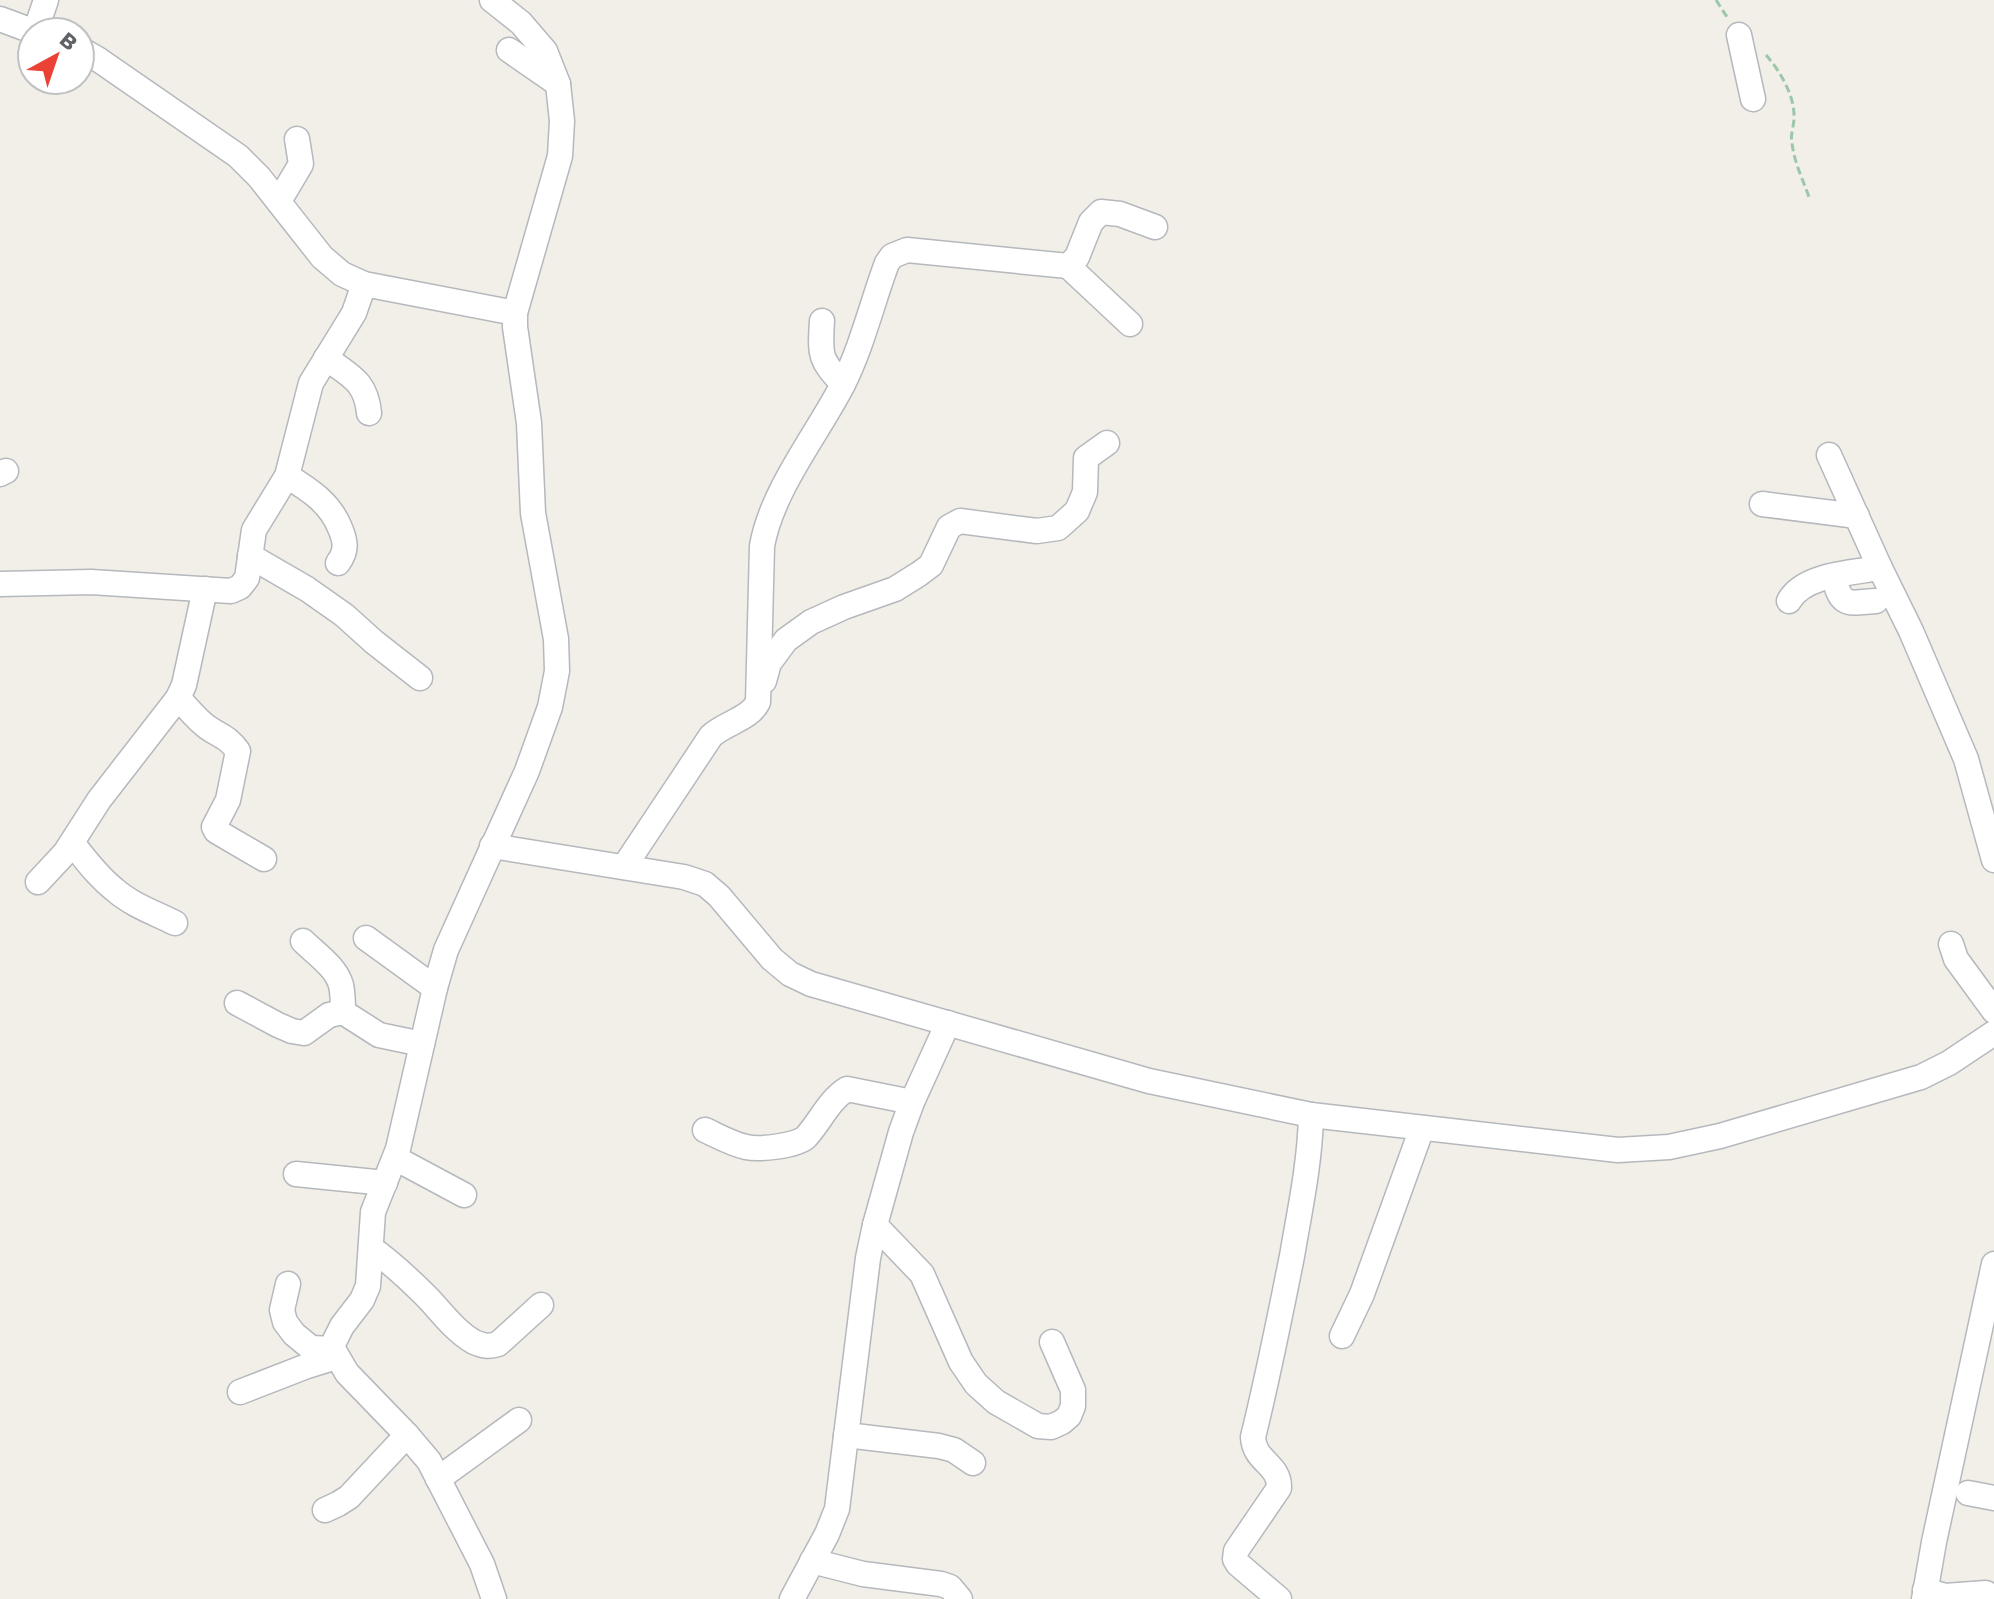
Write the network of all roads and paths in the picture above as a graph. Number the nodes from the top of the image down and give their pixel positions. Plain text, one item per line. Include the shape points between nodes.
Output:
1 (492, 0) edge
2 (1739, 35) dead end
3 (509, 50) dead end
4 (96, 58) edge
5 (558, 84) junction
6 (1753, 99) dead end
7 (297, 139) dead end
8 (279, 201) junction
9 (1155, 227) dead end
10 (1068, 266) junction
11 (364, 284) junction
12 (515, 313) junction
13 (822, 321) dead end
14 (1130, 324) dead end
15 (326, 358) junction
16 (843, 384) junction
17 (369, 413) dead end
18 (1107, 443) dead end
19 (1829, 455) dead end
20 (287, 476) junction
21 (1762, 504) dead end
22 (1857, 516) junction
23 (250, 556) junction
24 (338, 563) dead end
25 (1880, 568) junction
26 (1834, 577) junction
27 (0, 584) edge
28 (205, 589) junction
29 (1789, 601) dead end
30 (1876, 601) dead end
31 (420, 678) dead end
32 (178, 698) junction
33 (758, 702) junction
34 (73, 844) junction
35 (492, 846) junction
36 (1992, 849) edge
37 (264, 859) dead end
38 (624, 867) junction
39 (38, 882) dead end
40 (175, 923) dead end
41 (366, 938) dead end
42 (303, 941) dead end
43 (1951, 944) dead end
44 (435, 988) junction
45 (237, 1003) dead end
46 (1994, 1011) edge
47 (343, 1012) junction
48 (948, 1023) junction
49 (1994, 1033) edge
50 (422, 1044) junction
51 (912, 1102) junction
52 (1311, 1115) junction
53 (1422, 1128) junction
54 (705, 1130) dead end
55 (395, 1158) junction
56 (296, 1174) dead end
57 (385, 1183) junction
58 (464, 1195) dead end
59 (875, 1225) junction
60 (371, 1248) junction
61 (1994, 1264) edge
62 (288, 1284) dead end
63 (541, 1305) dead end
64 (1342, 1336) dead end
65 (1052, 1342) dead end
66 (334, 1353) junction
67 (240, 1392) dead end
68 (519, 1420) dead end
69 (407, 1435) junction
70 (846, 1435) junction
71 (973, 1463) dead end
72 (438, 1479) junction
73 (1958, 1491) junction
74 (1994, 1498) edge
75 (325, 1510) dead end
76 (812, 1561) junction
77 (1986, 1593) dead end
78 (1924, 1595) edge
79 (494, 1599) edge
80 (792, 1599) edge
81 (960, 1599) edge
82 (1279, 1599) edge

1 - 5 street via 545,51
2 - 6 street
3 - 5 street
4 - 8 street via 238,156
5 - 12 street via 560,156
7 - 8 street via 301,164
8 - 11 street via 322,257
9 - 10 street via 1101,212
10 - 14 street
10 - 16 street via 899,252 887,263
11 - 12 street
11 - 15 street via 354,313
12 - 35 street via 529,423 533,513 557,671 527,771
13 - 16 street via 820,354
15 - 17 street via 364,389
15 - 20 street via 311,383
16 - 33 street via 766,524
18 - 33 street via 1086,458 1085,492 1077,511 1058,528 1037,531 960,521 949,527 931,565 919,574 811,622 786,640 769,663
19 - 22 street
20 - 23 street via 254,530
20 - 24 street via 313,492 336,518 345,541
21 - 22 street
22 - 25 street
23 - 28 street via 240,587
23 - 31 street via 344,615
25 - 26 street
25 - 36 street via 1966,759
26 - 29 street via 1809,582
26 - 30 street via 1846,601
27 - 28 street via 91,582
28 - 32 street
32 - 34 street via 99,800
32 - 37 street via 238,751 216,831
33 - 38 street via 748,715 711,736
34 - 39 street
34 - 40 street via 113,889
35 - 38 street
35 - 44 street
38 - 48 street via 705,884 790,974
41 - 44 street
42 - 47 street via 337,977
43 - 46 street via 1952,953
44 - 50 street
45 - 47 street via 304,1033
47 - 50 street via 379,1035
48 - 51 street
48 - 52 street via 1149,1081
49 - 53 street via 1921,1077 1669,1147 1618,1150
50 - 55 street
51 - 54 street via 847,1089 801,1142 791,1144 747,1148
51 - 59 street
52 - 53 street
52 - 82 street via 1296,1229 1253,1437 1254,1448 1277,1472 1279,1488 1235,1559
53 - 64 street
55 - 57 street
55 - 58 street
56 - 57 street
57 - 60 street via 373,1212
59 - 65 street via 922,1274 976,1384 1038,1426 1062,1422 1073,1406 1073,1390
59 - 70 street
60 - 63 street via 459,1330 483,1345 498,1344
60 - 66 street via 368,1286 342,1326
61 - 73 street
62 - 66 street via 285,1322 311,1348
66 - 67 street
66 - 69 street
68 - 72 street
69 - 72 street
69 - 75 street via 349,1497
70 - 71 street via 939,1446
70 - 76 street via 837,1509
72 - 79 street
73 - 74 street
73 - 78 street
76 - 80 street
76 - 81 street via 941,1584
77 - 78 street

